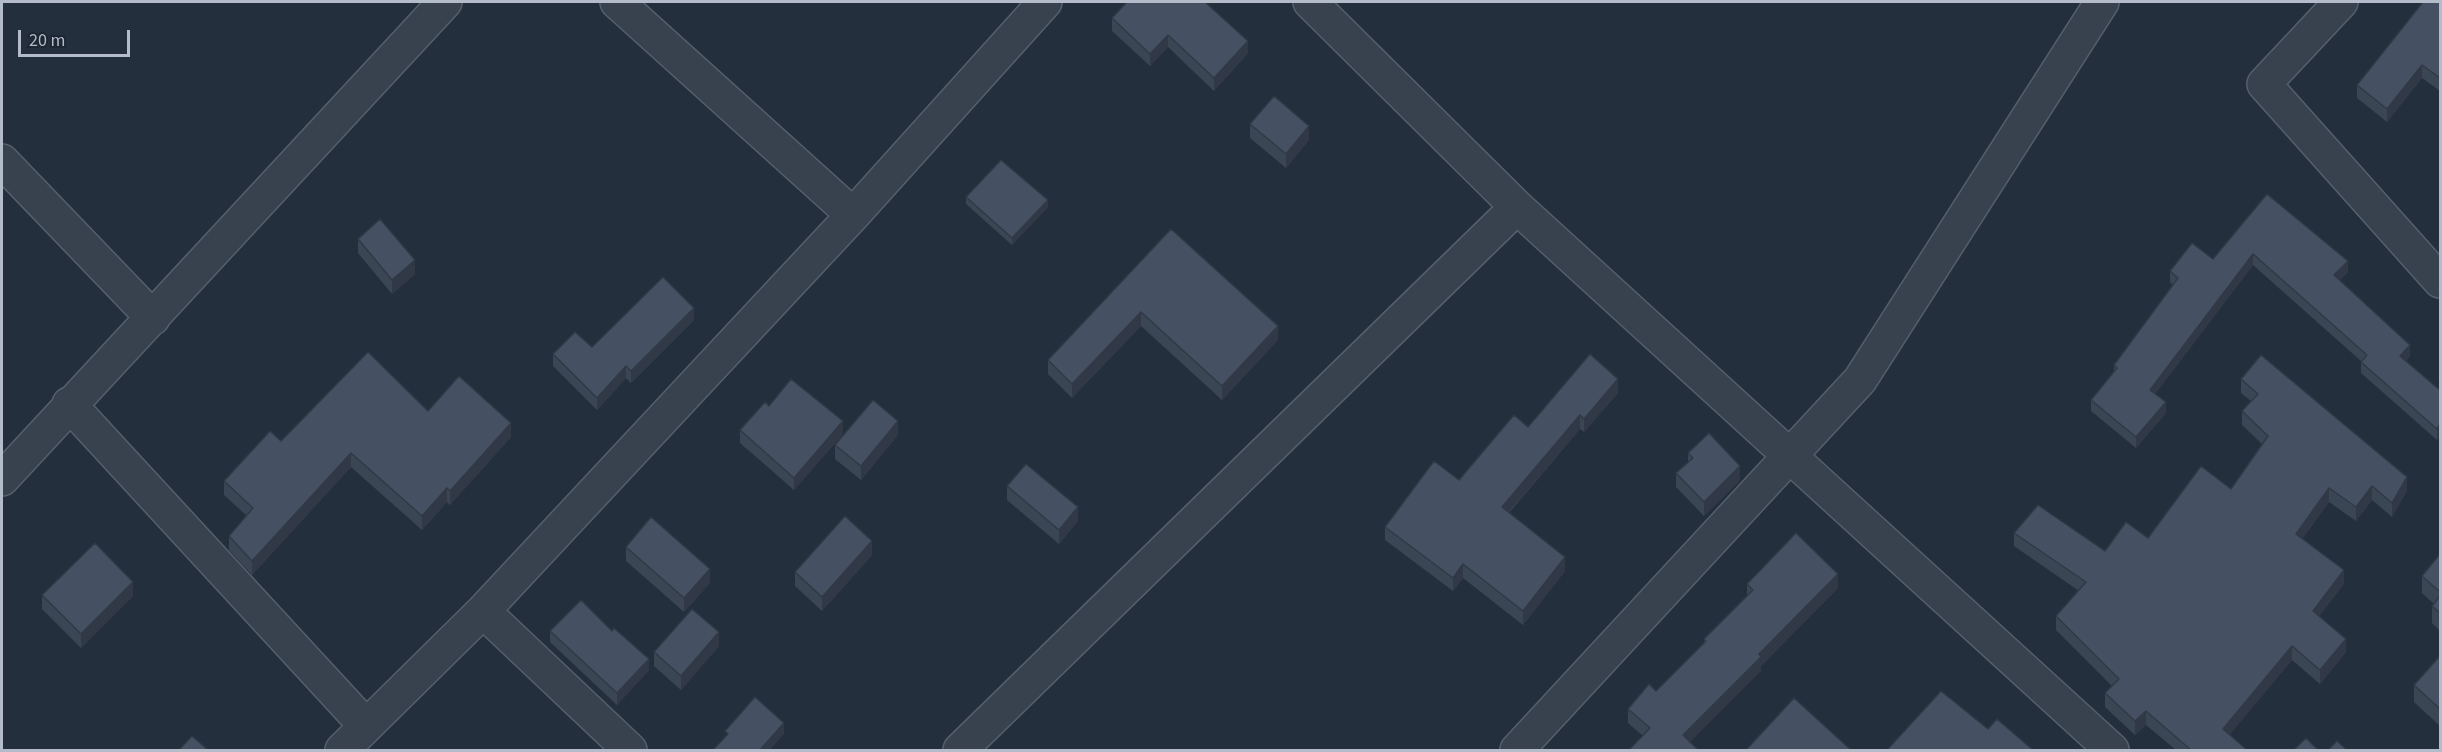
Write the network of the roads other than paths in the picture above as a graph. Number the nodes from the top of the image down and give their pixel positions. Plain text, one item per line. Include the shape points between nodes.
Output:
1 (445, 2) edge
2 (617, 2) edge
3 (1045, 2) edge
4 (1311, 2) edge
5 (2102, 2) edge
6 (2341, 2) edge
7 (2, 161) edge
8 (1518, 207) junction
9 (853, 215) junction
10 (2440, 281) edge
11 (153, 318) junction
12 (69, 404) junction
13 (1790, 456) junction
14 (2, 479) edge
15 (483, 611) junction
16 (366, 726) junction
17 (342, 750) edge
18 (630, 750) edge
19 (960, 750) edge
20 (1517, 750) edge
21 (2112, 750) edge

1 - 11 street
2 - 9 street
3 - 9 street
4 - 8 street
5 - 13 street via 1860,380
6 - 10 street via 2264,84
7 - 11 street
8 - 13 street
8 - 19 street
9 - 15 street
11 - 12 street
12 - 14 street
12 - 16 street
13 - 20 street
13 - 21 street
15 - 16 street
15 - 18 street
16 - 17 street

